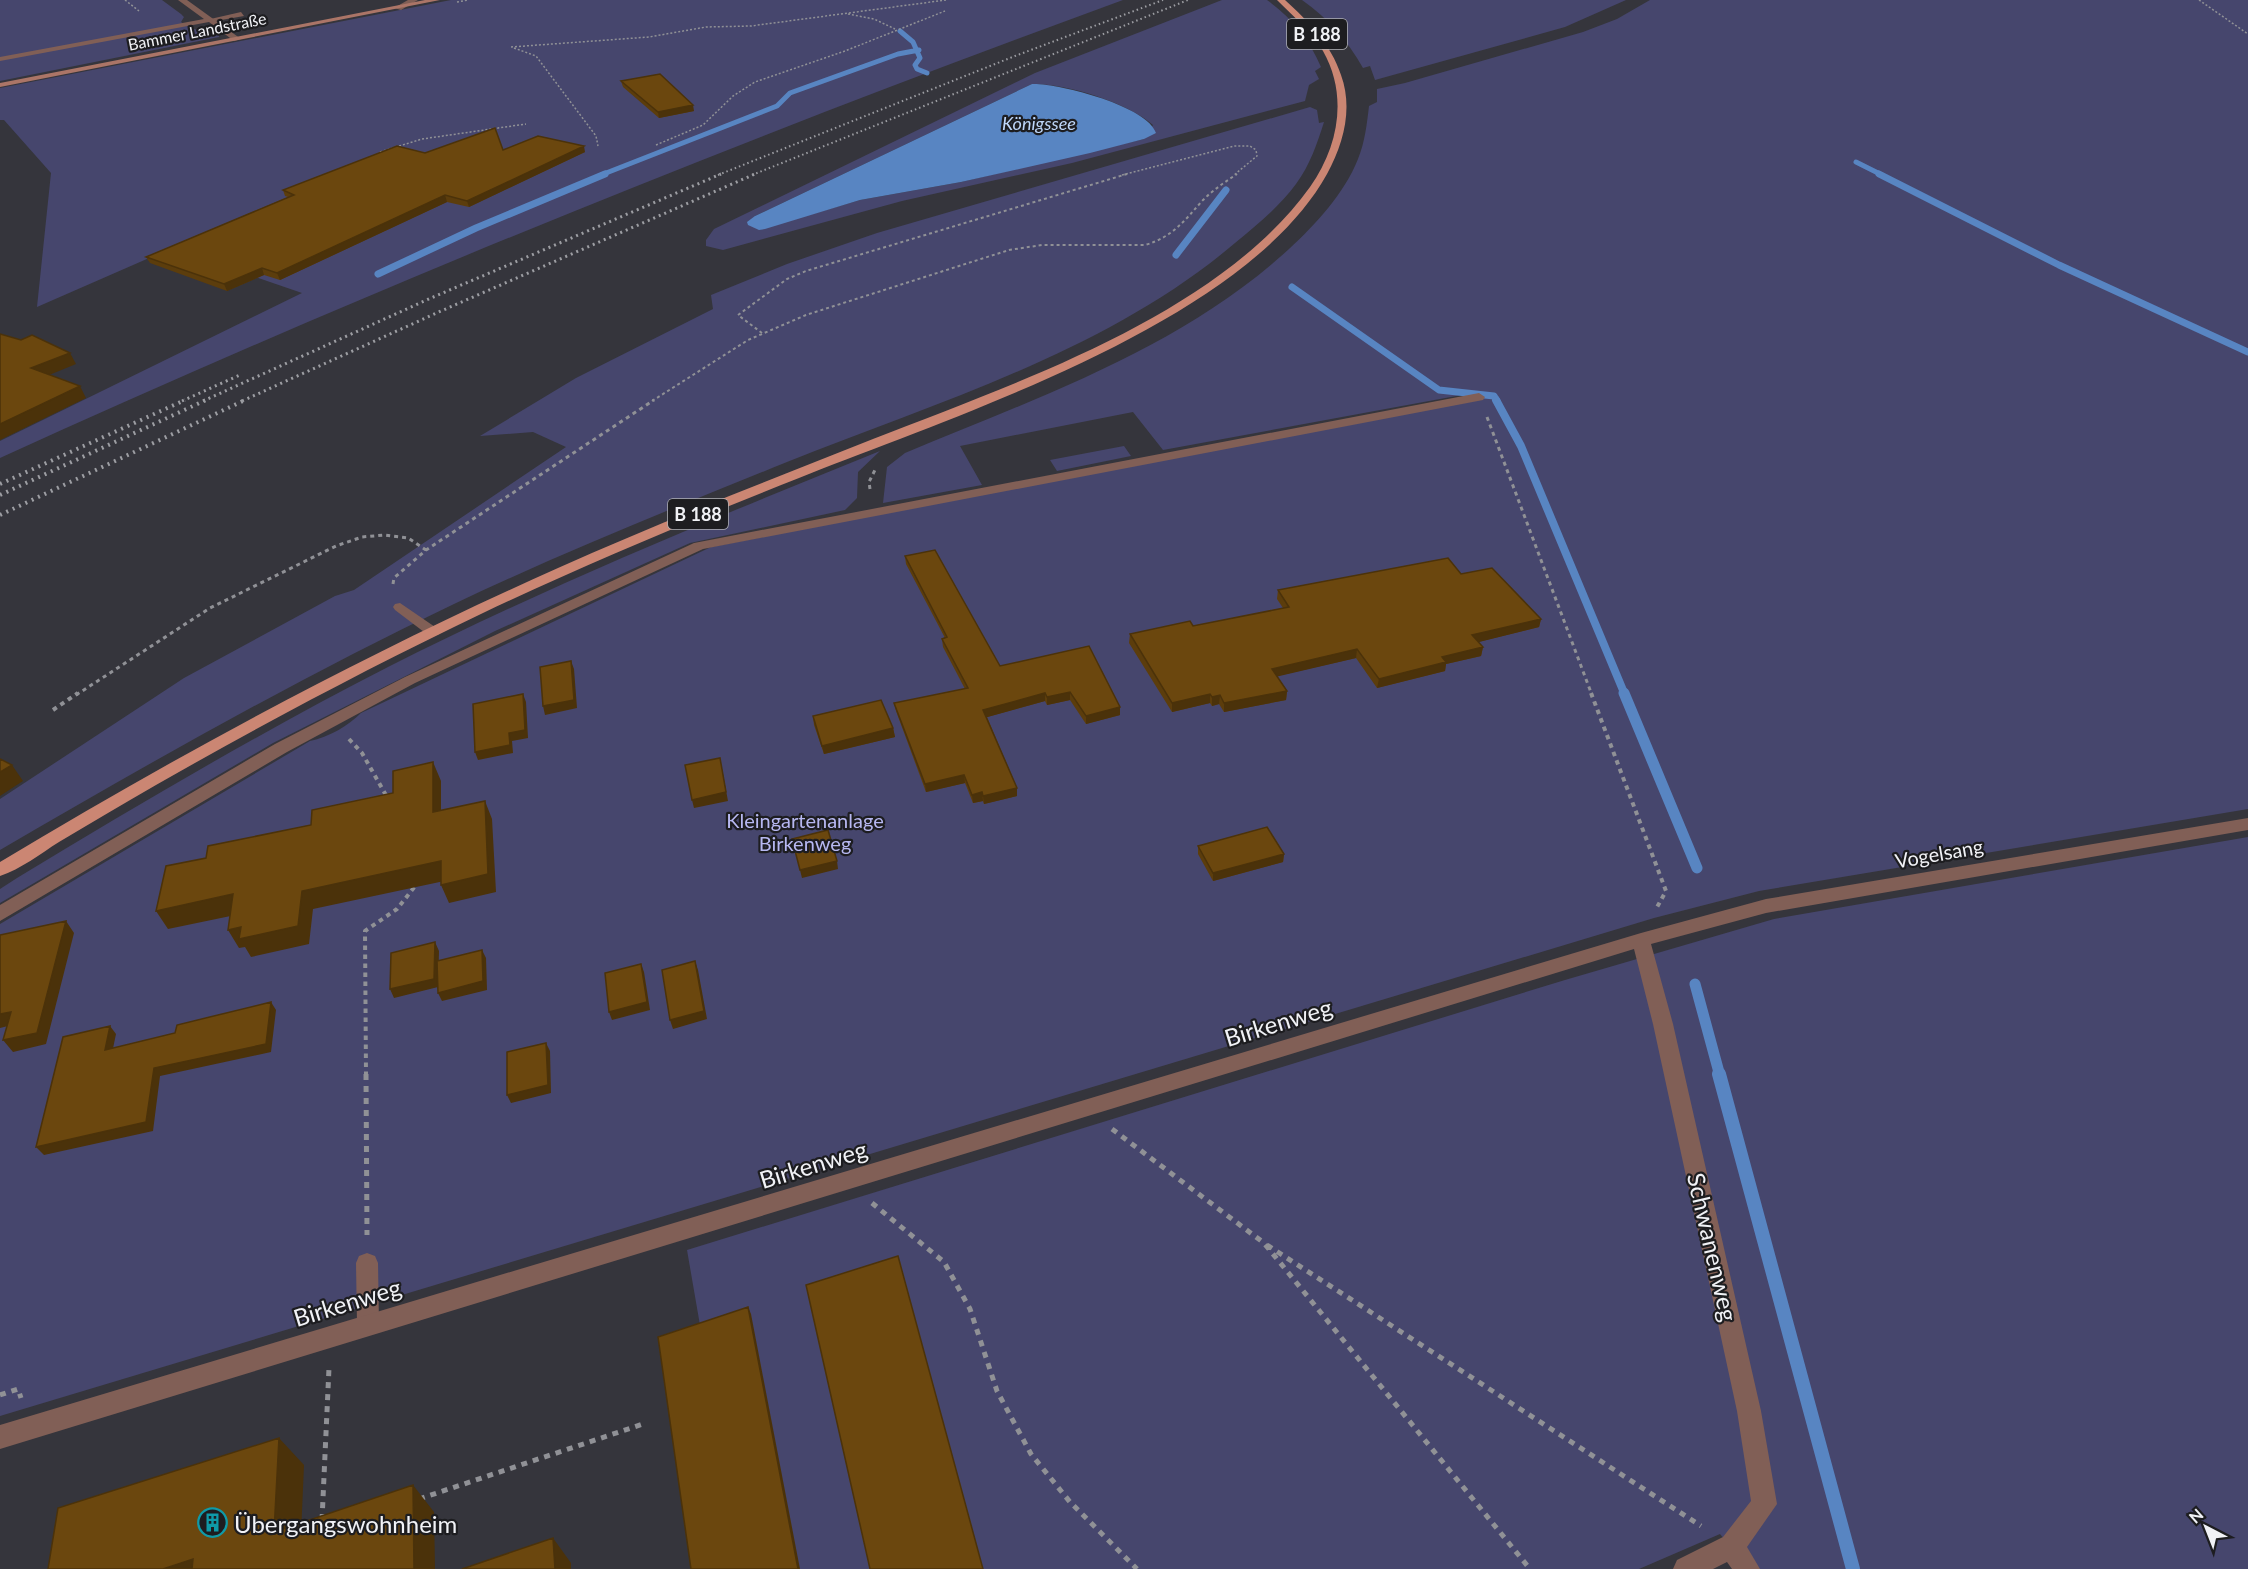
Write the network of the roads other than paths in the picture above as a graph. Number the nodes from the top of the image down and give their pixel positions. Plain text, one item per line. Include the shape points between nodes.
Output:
1 (182, 0) edge
2 (187, 0) edge
3 (414, 0) edge
4 (436, 0) edge
5 (1282, 1) edge
6 (398, 8) junction
7 (241, 14) dead end
8 (210, 20) junction
9 (237, 39) junction
10 (0, 59) edge
11 (0, 85) edge
12 (1479, 397) road end
13 (400, 607) road end
14 (433, 632) junction
15 (2248, 824) edge
16 (0, 870) edge
17 (0, 914) edge
18 (1641, 940) junction
19 (367, 1263) road end
20 (368, 1324) junction
21 (0, 1437) edge
22 (1732, 1546) junction
23 (1686, 1569) edge
24 (1747, 1569) edge

1 - 2 street
1 - 8 street
3 - 6 street
4 - 6 main road, Bammer Landstraße
5 - 14 main road, B 188 via 1321,40 1340,76 1344,115 1329,163 1295,212 1242,261 1162,314 1043,374 646,535
6 - 9 main road, Bammer Landstraße
7 - 8 street
8 - 9 street
8 - 10 street
9 - 11 main road, Bammer Landstraße
12 - 17 street via 699,546 500,636 271,754
13 - 14 street
14 - 16 main road, B 188 via 217,744
15 - 18 street, Vogelsang via 1766,906
18 - 20 street, Birkenweg
18 - 22 street, Schwanenweg via 1749,1411 1764,1504
19 - 20 street
20 - 21 street, Birkenweg
22 - 23 street, Schwanenweg
22 - 24 street

